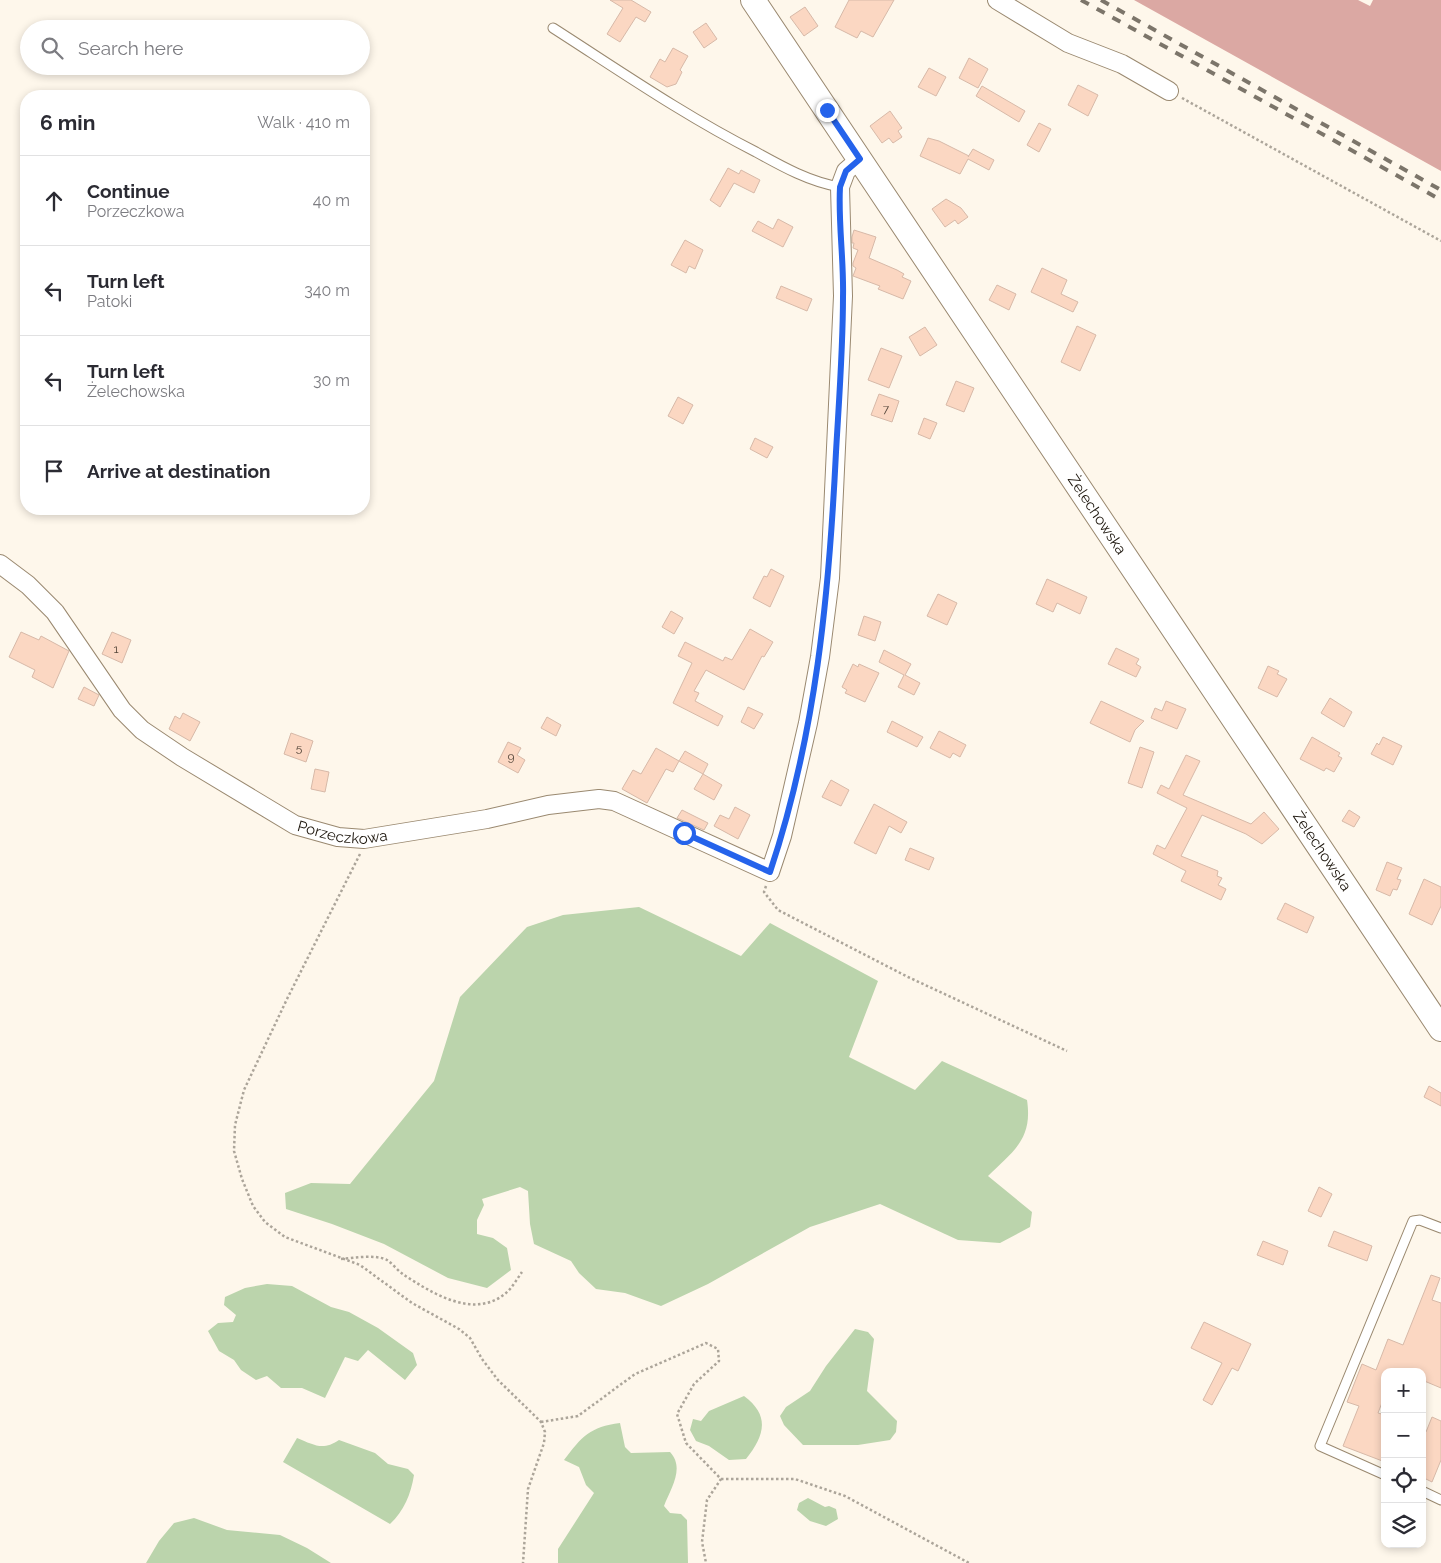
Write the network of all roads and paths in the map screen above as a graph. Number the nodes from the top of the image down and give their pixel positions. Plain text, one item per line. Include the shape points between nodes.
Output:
1 (753, 0) edge
2 (998, 0) edge
3 (553, 28) dead end
4 (1169, 91) joint
5 (860, 159) junction
6 (840, 187) junction
7 (1441, 241) edge
8 (0, 564) edge
9 (364, 839) junction
10 (770, 872) junction
11 (1441, 1029) edge
12 (1067, 1051) dead end
13 (1441, 1228) edge
14 (340, 1259) junction
15 (522, 1272) dead end
16 (541, 1422) junction
17 (1381, 1473) edge
18 (721, 1479) junction
19 (1426, 1493) edge
20 (1441, 1500) edge
21 (523, 1563) edge
22 (706, 1563) edge
23 (969, 1563) edge

1 - 5 main road, Żelechowska
2 - 4 street via 1068,44 1122,64
3 - 6 lane via 711,129 798,174 821,184
4 - 7 path
5 - 6 street via 846,171
5 - 11 main road, Żelechowska
6 - 10 street via 843,296 830,578 808,723 782,836
8 - 9 street, Porzeczkowa via 28,585 55,612 122,710 142,730 182,758 295,825 338,837
9 - 10 street, Porzeczkowa via 486,819 548,805 598,799 614,801
9 - 14 path via 360,857 244,1090 235,1125 234,1150 242,1179 253,1206 265,1222 286,1237
10 - 12 path via 764,892 778,910 908,977
13 - 17 lane via 1420,1220 1413,1222 1320,1446
14 - 15 path via 386,1260 432,1293 461,1304 489,1302 506,1294
14 - 16 path via 360,1265 412,1303 459,1329 470,1338 498,1380
16 - 18 path via 578,1416 635,1374 706,1343 718,1349 719,1361 694,1384 677,1414 686,1443
16 - 21 path via 545,1432 544,1443 528,1489
18 - 22 path via 707,1500 702,1542
18 - 23 path via 795,1479 845,1496
19 - 20 lane

